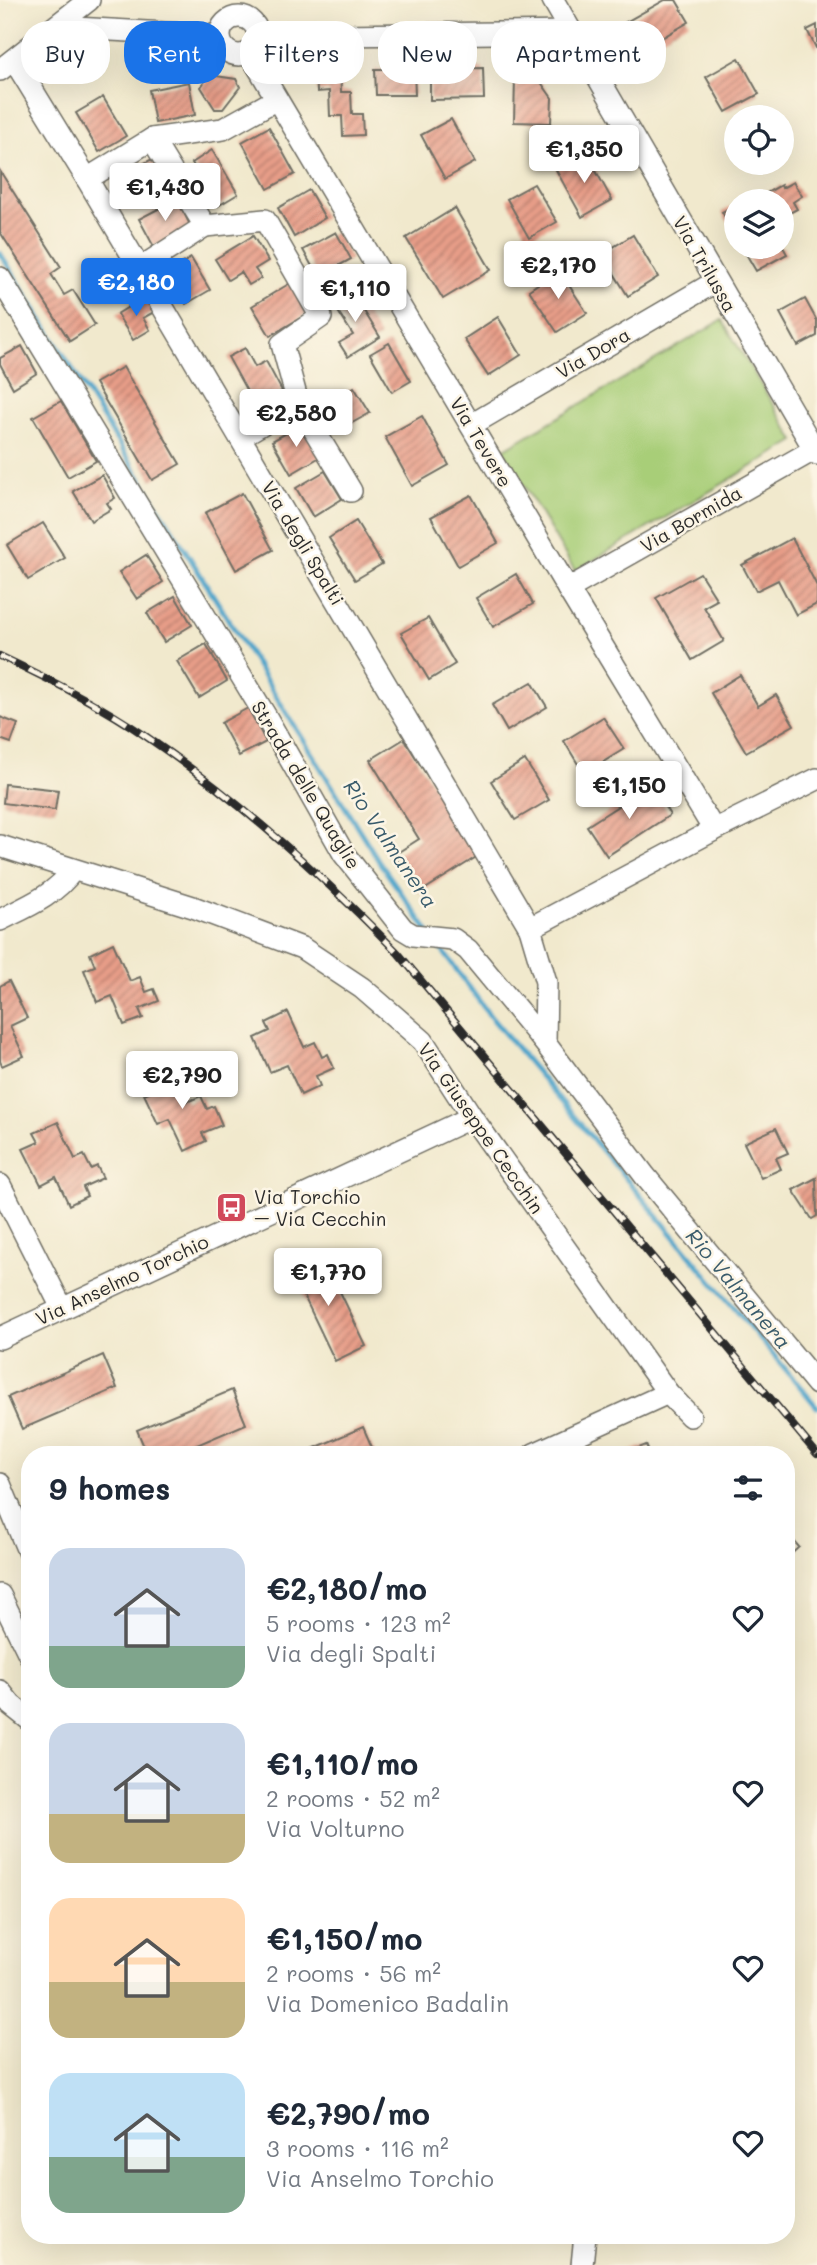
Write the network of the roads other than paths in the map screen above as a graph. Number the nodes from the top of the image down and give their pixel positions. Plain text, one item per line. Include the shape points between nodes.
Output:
1 (89, 0) edge
2 (552, 0) edge
3 (223, 18) edge
4 (64, 21) edge
5 (250, 21) edge
6 (565, 21) edge
7 (110, 24) edge
8 (491, 35) edge
9 (364, 40) edge
10 (240, 53) edge
11 (21, 54) edge
12 (7, 65) edge
13 (269, 84) edge
14 (602, 84) edge
15 (275, 100) junction
16 (152, 139) junction
17 (87, 178) junction
18 (205, 226) junction
19 (140, 268) junction
20 (0, 278) edge
21 (715, 282) junction
22 (298, 403) junction
23 (471, 425) junction
24 (240, 437) junction
25 (816, 450) edge
26 (352, 491) dead end
27 (568, 589) junction
28 (817, 779) edge
29 (714, 830) junction
30 (0, 846) edge
31 (73, 870) junction
32 (0, 920) edge
33 (530, 928) junction
34 (545, 1042) junction
35 (472, 1117) junction
36 (0, 1185) edge
37 (62, 1308) junction
38 (0, 1338) edge
39 (817, 1384) edge
40 (668, 1393) junction
41 (690, 1416) dead end
42 (552, 1446) edge
43 (0, 1484) edge
44 (21, 1534) edge
45 (0, 1595) edge
46 (21, 1638) edge
47 (0, 1691) edge
48 (21, 1713) edge
49 (584, 2244) edge
50 (582, 2265) edge

1 - 4 street
2 - 6 street, Via Trilussa
3 - 5 street
3 - 7 street
3 - 10 street via 227,51
8 - 9 street
11 - 12 street
12 - 17 street, Via degli Spalti
13 - 15 street, Via Tevere
14 - 21 street, Via Trilussa
15 - 16 street via 223,129
15 - 23 street, Via Tevere
16 - 17 street
16 - 18 street
17 - 19 street, Via degli Spalti
18 - 19 street
18 - 22 street via 265,220 321,317 282,344
19 - 24 street, Via degli Spalti
20 - 34 street, Strada delle Quaglie via 344,854 403,929 413,935 453,939 468,950
21 - 23 street, Via Dora
21 - 25 street, Via Trilussa
22 - 24 street
22 - 26 street
23 - 27 street, Via Tevere
24 - 33 street, Via degli Spalti
25 - 27 street, Via Bormida
27 - 29 street, Via Tevere
28 - 29 street
29 - 33 street
30 - 31 street, Via Giuseppe Cecchin
31 - 32 street via 49,896
31 - 35 street, Via Giuseppe Cecchin via 193,907 302,948 362,988 423,1041
33 - 34 street, Via degli Spalti via 546,982
34 - 39 street, Strada delle Quaglie via 645,1176
35 - 37 street, Via Anselmo Torchio
35 - 40 street, Via Giuseppe Cecchin
36 - 37 street
37 - 38 street, Via Anselmo Torchio
40 - 41 street, Via Giuseppe Cecchin
40 - 42 street
43 - 44 street
45 - 46 street
47 - 48 street
49 - 50 street

